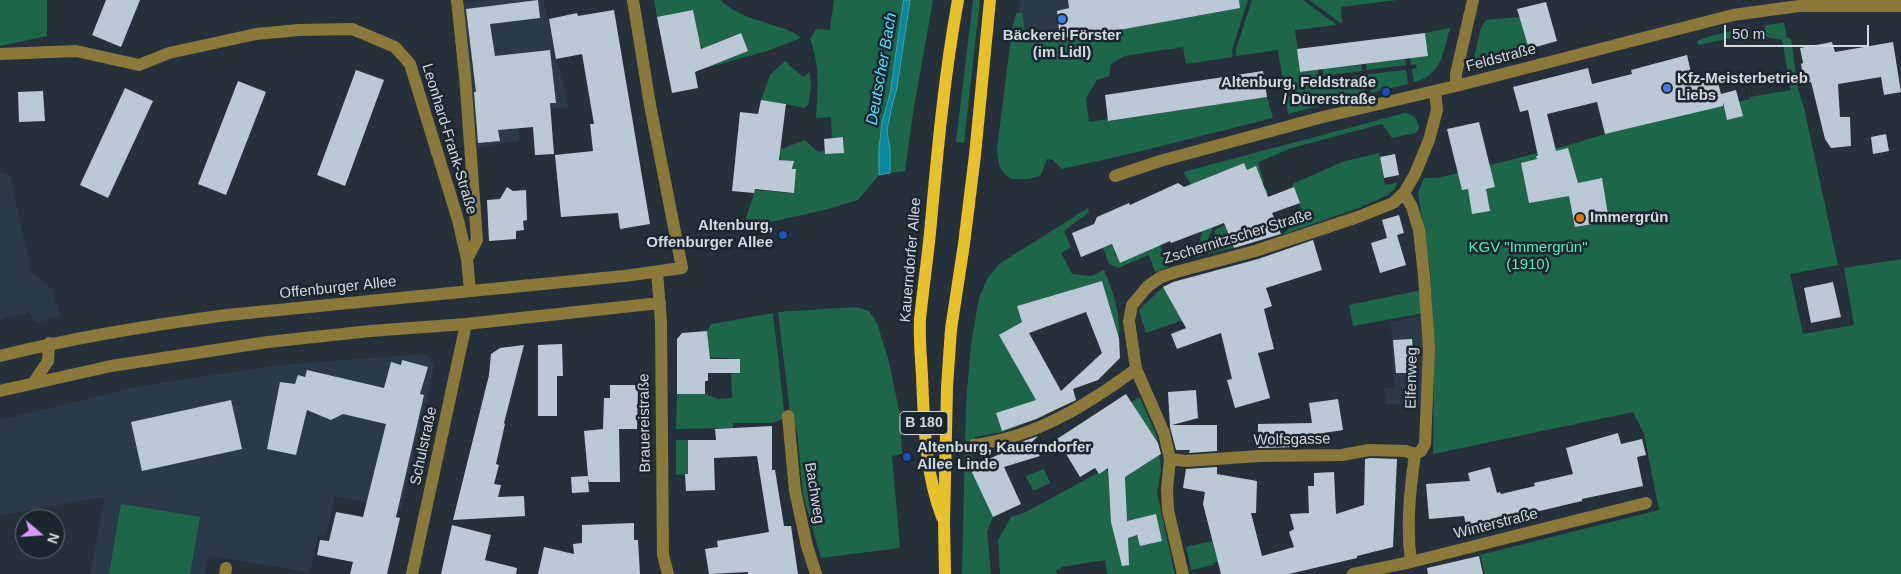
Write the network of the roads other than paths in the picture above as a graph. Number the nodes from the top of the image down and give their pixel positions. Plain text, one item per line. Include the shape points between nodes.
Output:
1 (457, 0) edge
2 (633, 0) edge
3 (958, 0) edge
4 (990, 0) edge
5 (1473, 0) edge
6 (1901, 6) edge
7 (0, 54) edge
8 (1456, 86) junction
9 (1435, 91) junction
10 (1115, 176) dead end
11 (1404, 193) junction
12 (467, 259) junction
13 (657, 272) junction
14 (470, 291) junction
15 (660, 303) junction
16 (466, 324) junction
17 (49, 343) junction
18 (0, 356) edge
19 (1136, 369) junction
20 (34, 382) junction
21 (0, 391) edge
22 (788, 416) dead end
23 (974, 445) dead end
24 (1414, 454) junction
25 (1170, 460) junction
26 (1646, 503) dead end
27 (944, 522) junction
28 (1411, 562) junction
29 (412, 574) edge
30 (668, 574) edge
31 (816, 574) edge
32 (944, 574) edge
33 (1183, 574) edge
34 (1354, 574) edge

1 - 12 street, Leonhard-Frank-Straße via 477,240
2 - 13 street, Offenburger Allee via 682,268
3 - 27 main road, Kauerndorfer Allee / B 180 via 938,138 920,321 927,453 934,497
4 - 27 main road, Kauerndorfer Allee / B 180 via 964,244 952,320
5 - 8 street
6 - 8 street, Feldstraße via 1798,6 1733,15
7 - 12 street, Leonhard-Frank-Straße via 76,51 139,65 199,45 256,34 352,29 395,47 410,64
8 - 9 street, Feldstraße
9 - 10 street, Feldstraße via 1284,127
9 - 11 street, Zschernitzscher Straße via 1437,110 1429,140
11 - 19 street, Zschernitzscher Straße via 1393,203 1358,217 1255,251 1176,272 1154,282 1132,305 1129,321
11 - 24 street, Elfenweg via 1419,230 1429,348 1425,444
12 - 14 street, Leonhard-Frank-Straße
13 - 14 street, Offenburger Allee
13 - 15 street, Brauereistraße
14 - 17 street, Offenburger Allee via 227,315
15 - 16 street
15 - 30 street, Brauereistraße via 663,555
16 - 20 street via 249,345 111,366
16 - 29 street, Schulstraße
17 - 18 street, Offenburger Allee
17 - 20 street via 48,361
19 - 23 street via 1071,413 1000,441
19 - 25 street, Zschernitzscher Straße via 1158,416
20 - 21 street
22 - 31 street, Bachweg via 796,491
24 - 25 street, Wolfsgasse via 1369,450 1342,455
24 - 28 street, Elfenweg via 1408,542
25 - 33 street, Zschernitzscher Straße via 1168,510
26 - 28 street, Winterstraße
27 - 32 main road, Kauerndorfer Allee / B 180
28 - 34 street, Winterstraße

